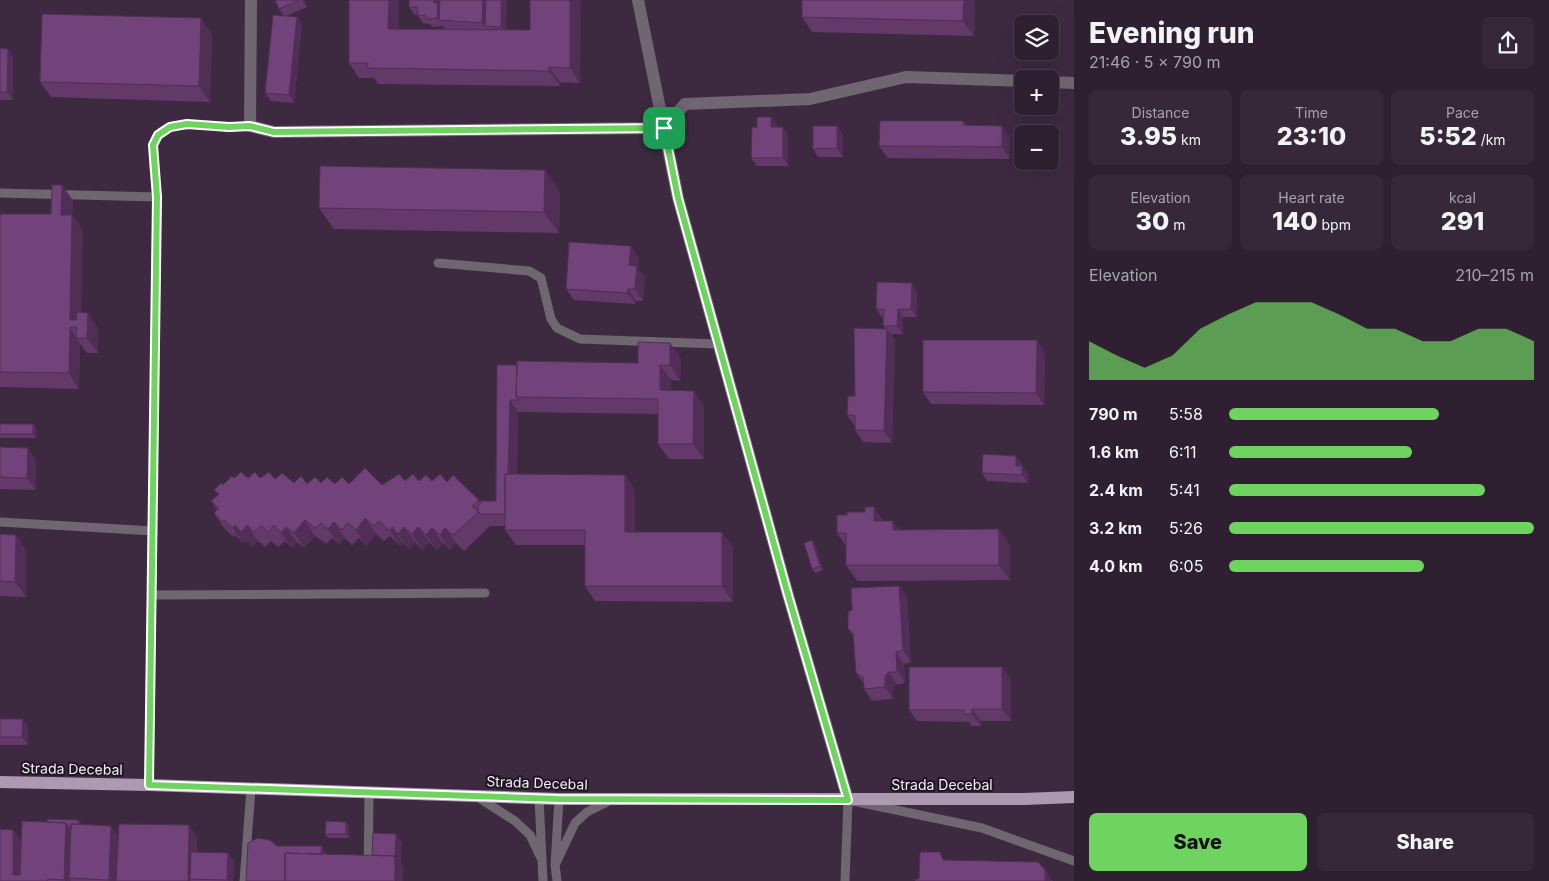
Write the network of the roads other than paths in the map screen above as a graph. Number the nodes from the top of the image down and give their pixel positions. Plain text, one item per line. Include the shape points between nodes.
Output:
1 (251, 0) edge
2 (638, 0) edge
3 (1014, 81) edge
4 (1059, 82) edge
5 (1074, 83) edge
6 (250, 126) junction
7 (664, 128) junction
8 (0, 193) edge
9 (157, 197) junction
10 (438, 263) dead end
11 (718, 344) junction
12 (0, 522) edge
13 (153, 531) junction
14 (485, 593) dead end
15 (152, 595) junction
16 (0, 782) edge
17 (149, 785) junction
18 (251, 789) junction
19 (369, 793) junction
20 (476, 796) junction
21 (1074, 797) edge
22 (539, 798) junction
23 (558, 799) junction
24 (614, 799) junction
25 (848, 800) junction
26 (540, 858) junction
27 (1074, 861) edge
28 (555, 865) junction
29 (244, 881) edge
30 (368, 881) edge
31 (543, 881) edge
32 (557, 881) edge
33 (845, 881) edge

1 - 6 street
2 - 7 street
3 - 7 street via 906,77 810,99 685,104
4 - 5 street
6 - 7 street via 274,132
6 - 9 lane via 187,124 170,127 158,135 153,145
7 - 11 street via 678,198
8 - 9 lane
9 - 13 lane
10 - 11 lane via 529,271 541,278 551,319 557,328 580,339
11 - 25 street
12 - 13 lane
13 - 15 lane
14 - 15 lane
15 - 17 lane
16 - 17 main road, Strada Decebal
17 - 18 main road, Strada Decebal
18 - 19 main road, Strada Decebal
18 - 29 lane
19 - 20 main road, Strada Decebal
19 - 30 lane
20 - 22 main road, Strada Decebal
20 - 26 lane via 515,821 530,835
21 - 25 main road, Strada Decebal
22 - 23 main road, Strada Decebal
22 - 26 lane
23 - 24 main road, Strada Decebal
23 - 28 lane
24 - 25 main road, Strada Decebal
24 - 28 lane via 587,812 575,824
25 - 27 lane via 982,828
25 - 33 lane
26 - 31 lane
28 - 32 lane

